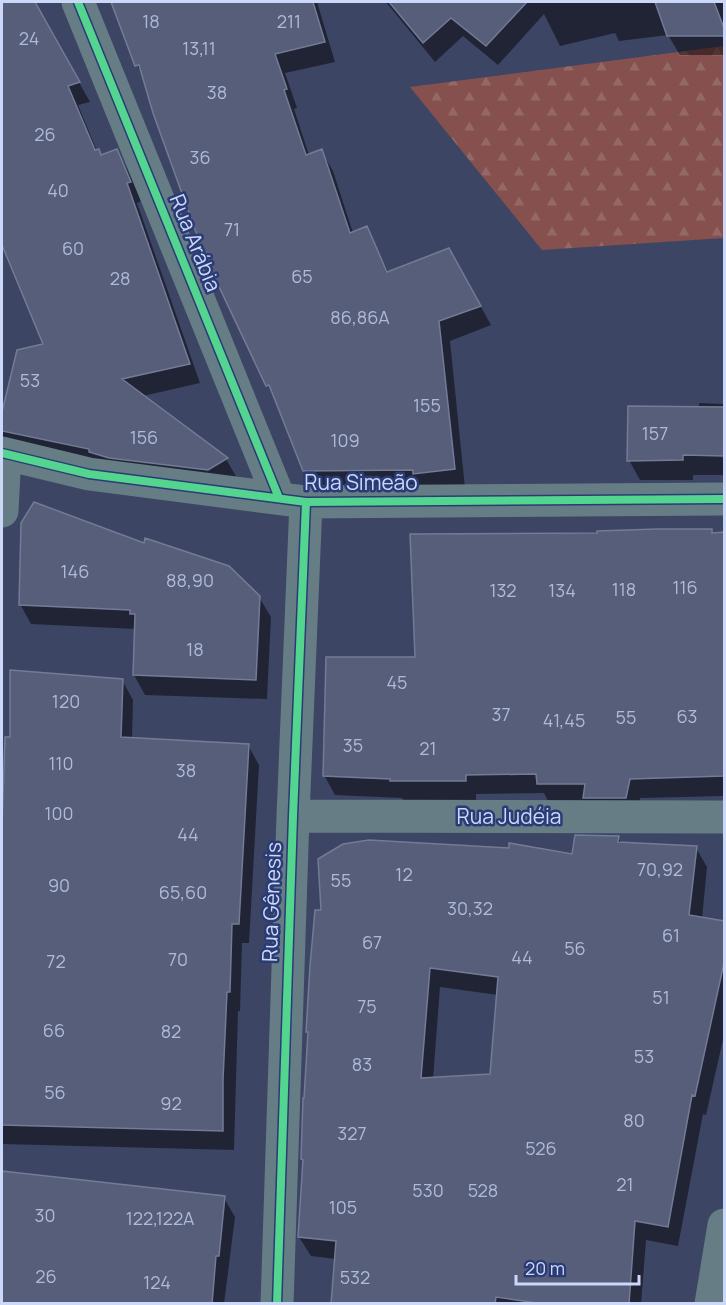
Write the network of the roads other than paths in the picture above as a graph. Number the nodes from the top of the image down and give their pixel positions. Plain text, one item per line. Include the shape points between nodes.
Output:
1 (78, 2) edge
2 (3, 453) edge
3 (724, 499) edge
4 (293, 500) junction
5 (2, 512) edge
6 (293, 816) junction
7 (724, 817) edge
8 (724, 1225) edge
9 (277, 1304) edge
10 (711, 1304) edge

1 - 4 street, Rua Arábia
2 - 4 street, Rua Simeão via 89,474
2 - 5 street
3 - 4 street, Rua Simeão
4 - 6 street, Rua Gênesis
6 - 7 street, Rua Judéia
6 - 9 street, Rua Gênesis
8 - 10 street

